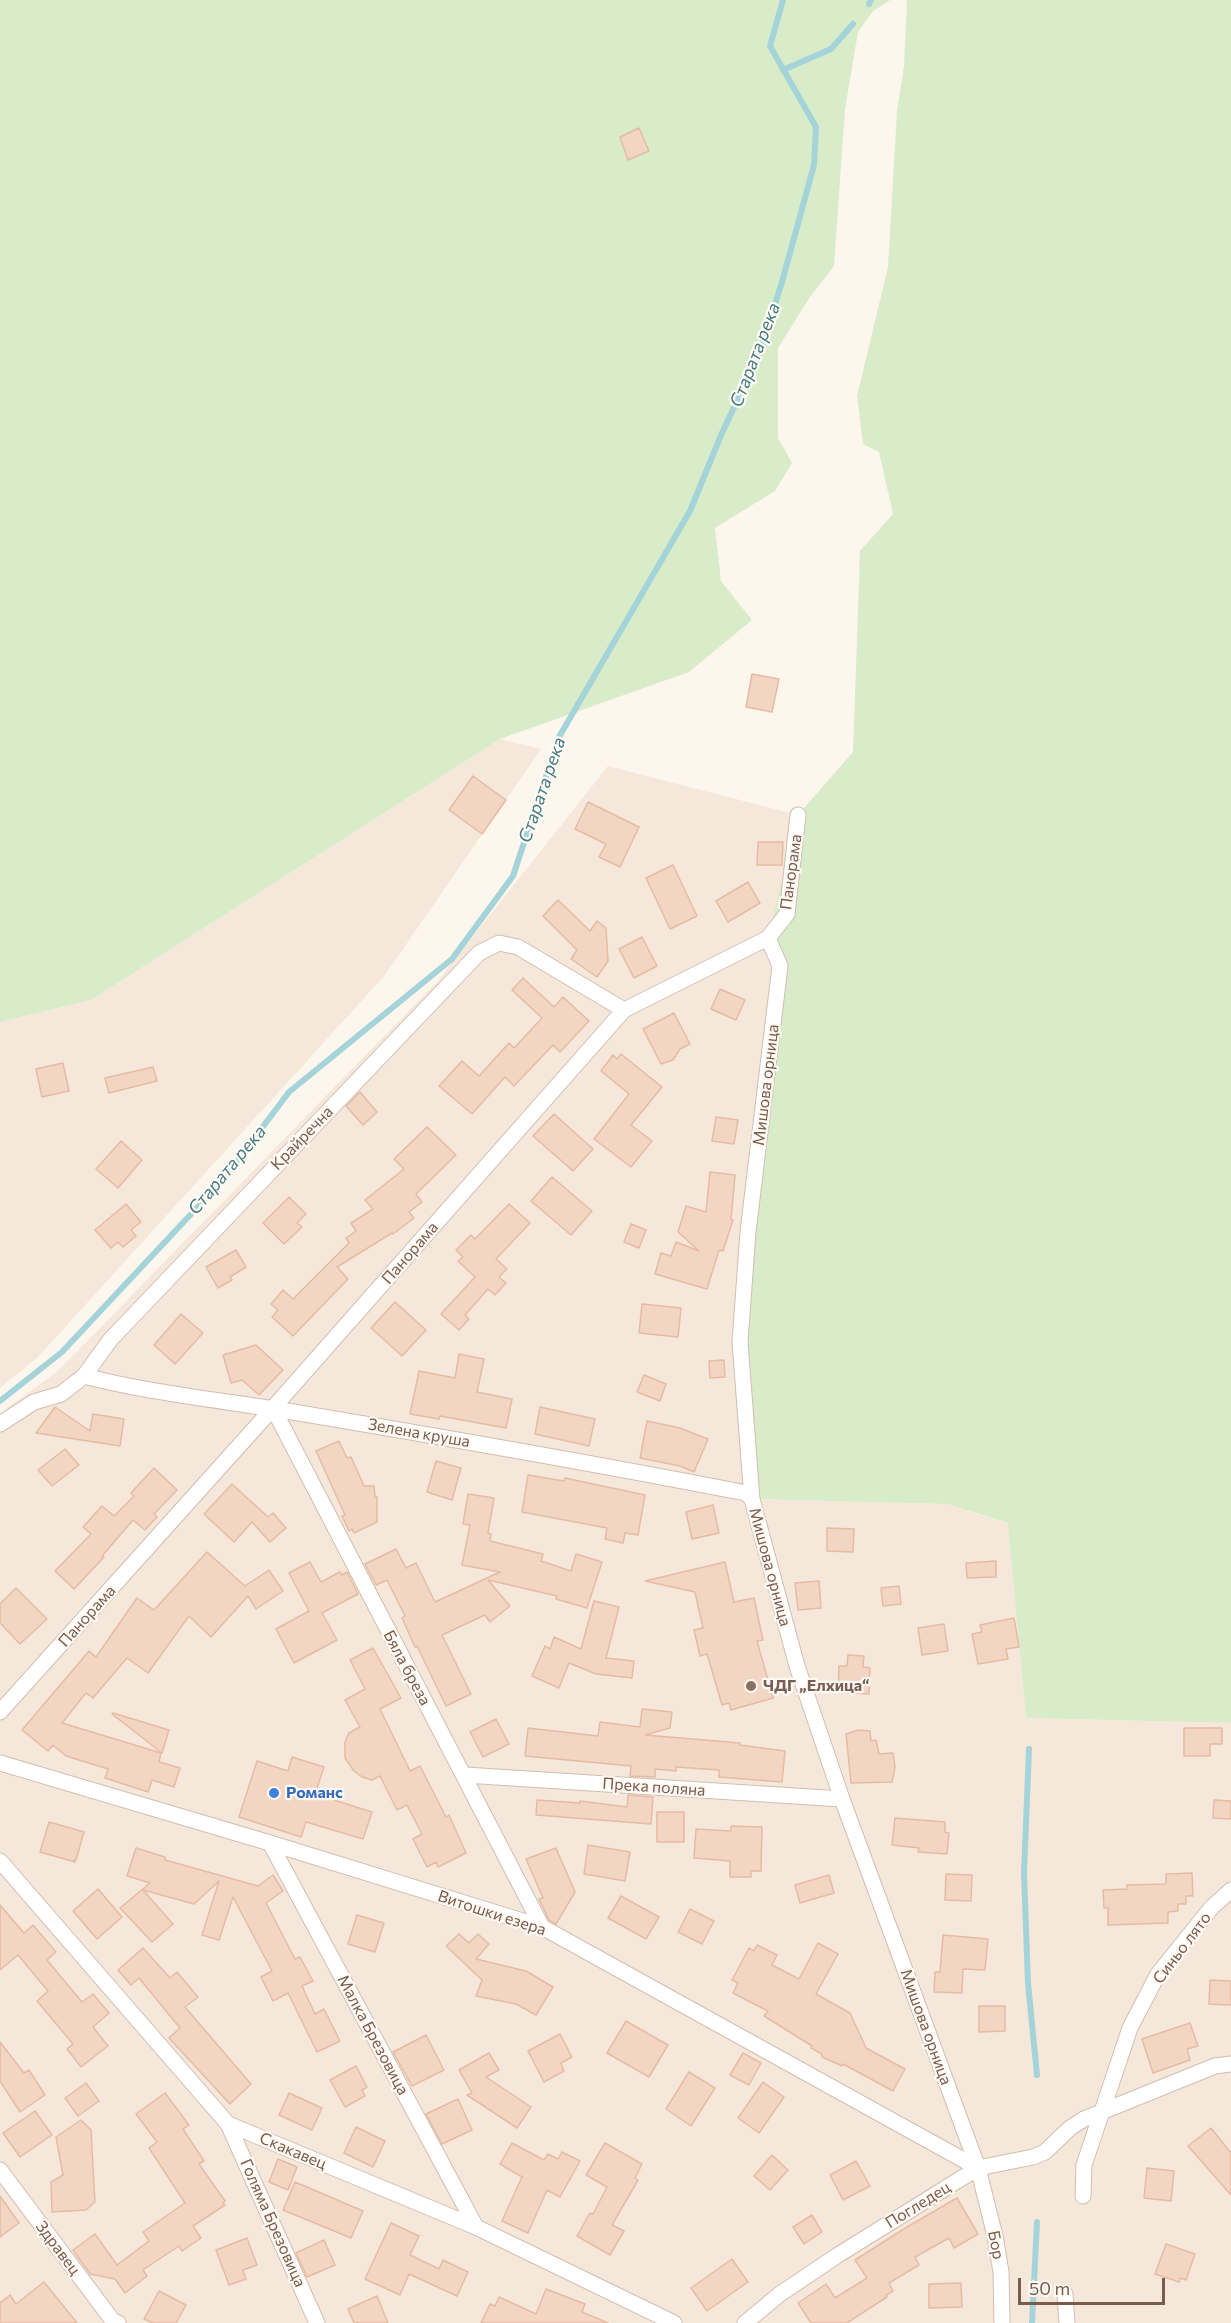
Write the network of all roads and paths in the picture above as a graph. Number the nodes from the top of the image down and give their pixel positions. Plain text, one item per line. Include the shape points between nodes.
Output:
1 (798, 815) dead end
2 (768, 938) junction
3 (624, 1010) junction
4 (84, 1376) junction
5 (273, 1408) junction
6 (0, 1424) edge
7 (752, 1499) junction
8 (0, 1712) edge
9 (0, 1763) edge
10 (465, 1775) junction
11 (842, 1799) junction
12 (270, 1843) junction
13 (0, 1861) edge
14 (1231, 1890) edge
15 (542, 1927) junction
16 (1231, 2064) edge
17 (1102, 2112) junction
18 (228, 2124) junction
19 (978, 2168) junction
20 (0, 2170) edge
21 (1083, 2196) dead end
22 (476, 2227) junction
23 (1065, 2294) dead end
24 (115, 2322) edge
25 (317, 2323) edge
26 (674, 2323) edge
27 (745, 2323) edge
28 (1002, 2323) edge
29 (1067, 2323) edge

1 - 2 street, Панорама via 787,914
2 - 3 street, Панорама
2 - 7 street, Мишова орница via 780,966 748,1232 740,1342
3 - 4 street, Крайречна via 518,947 499,944 479,953 111,1339
3 - 5 street, Панорама
4 - 5 street, Зелена круша
4 - 6 street, Крайречна via 61,1394 34,1402
5 - 7 street, Зелена круша via 593,1463 746,1493
5 - 8 street, Панорама
5 - 10 street, Бяла бреза
7 - 11 street, Мишова орница via 797,1666
9 - 12 street, Витошки езера
10 - 11 street, Прека поляна
10 - 15 street, Бяла бреза
11 - 19 street, Мишова орница
12 - 15 street, Витошки езера
12 - 22 street, Малка Брезовица
13 - 18 street, Скакавец
14 - 17 street, Синьо лято via 1212,1907 1158,1974 1130,2028
15 - 19 street, Витошки езера
16 - 17 street, Погледец via 1215,2066
17 - 19 street, Погледец via 1070,2128 1045,2152
17 - 21 street, Синьо лято via 1084,2165
18 - 22 street, Скакавец
18 - 25 street, Голяма Брезовица
19 - 27 street, Погледец via 838,2255
19 - 28 street, Бор via 1001,2272
20 - 24 street, Здравец
22 - 26 street, Скакавец
23 - 29 street

